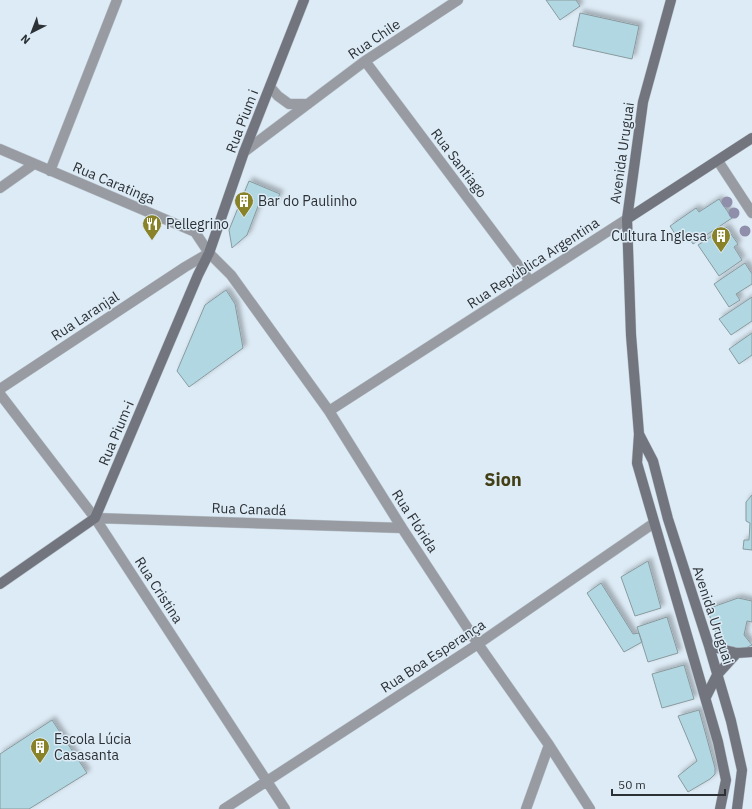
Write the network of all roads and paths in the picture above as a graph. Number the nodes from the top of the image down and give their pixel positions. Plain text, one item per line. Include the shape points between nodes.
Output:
1 (117, 0) edge
2 (304, 0) edge
3 (458, 0) edge
4 (671, 0) edge
5 (365, 61) junction
6 (270, 87) junction
7 (308, 104) junction
8 (752, 138) edge
9 (0, 149) edge
10 (244, 152) junction
11 (718, 161) junction
12 (34, 164) junction
13 (50, 171) junction
14 (0, 188) edge
15 (752, 213) edge
16 (627, 219) junction
17 (209, 253) junction
18 (185, 267) junction
19 (198, 276) junction
20 (530, 281) junction
21 (0, 389) edge
22 (0, 394) edge
23 (329, 411) junction
24 (639, 434) junction
25 (95, 518) junction
26 (654, 524) junction
27 (402, 528) junction
28 (0, 584) edge
29 (478, 644) junction
30 (709, 646) junction
31 (752, 652) edge
32 (737, 653) junction
33 (717, 675) junction
34 (706, 698) junction
35 (549, 745) junction
36 (266, 781) junction
37 (224, 809) edge
38 (285, 809) edge
39 (526, 809) edge
40 (590, 809) edge
41 (720, 809) edge
42 (737, 809) edge

1 - 13 street
2 - 6 street, Rua Pium i
3 - 5 street, Rua Chile
4 - 16 street, Avenida Uruguai via 643,102
5 - 7 street, Rua Chile
5 - 20 street, Rua Santiago
6 - 7 street via 289,104
6 - 10 street, Rua Pium i
7 - 10 street, Rua Chile
8 - 11 street, Rua República Argentina
9 - 12 street, Rua Caratinga
10 - 17 street, Rua Pium i
11 - 15 street
11 - 16 street, Rua República Argentina
12 - 13 street, Rua Caratinga
12 - 14 street
13 - 17 street, Rua Caratinga via 195,232
16 - 20 street, Rua República Argentina
16 - 24 street, Avenida Uruguai via 630,335
17 - 18 street, Rua Laranjal
17 - 19 street, Rua Pium-i
17 - 23 street, Rua Flórida via 231,276
18 - 19 street via 193,268
18 - 21 street, Rua Laranjal
19 - 25 street, Rua Pium-i
20 - 23 street, Rua República Argentina
22 - 25 street, Rua Cristina
23 - 27 street, Rua Flórida
24 - 26 street, Avenida Uruguai via 637,463
24 - 30 street, Avenida Uruguai via 653,461 668,519
25 - 27 street, Rua Canadá
25 - 28 street
25 - 36 street, Rua Cristina
26 - 29 street, Rua Boa Esperança
26 - 34 street, Avenida Uruguai
27 - 29 street, Rua Flórida
29 - 35 street, Rua Flórida
29 - 36 street, Rua Boa Esperança
30 - 32 street
30 - 33 street, Avenida Uruguai
31 - 32 street
32 - 33 street
33 - 34 street
33 - 42 street, Avenida Uruguai via 742,770
34 - 41 street, Avenida Uruguai via 726,780
35 - 39 street
35 - 40 street, Rua Flórida
36 - 37 street, Rua Boa Esperança
36 - 38 street, Rua Cristina

